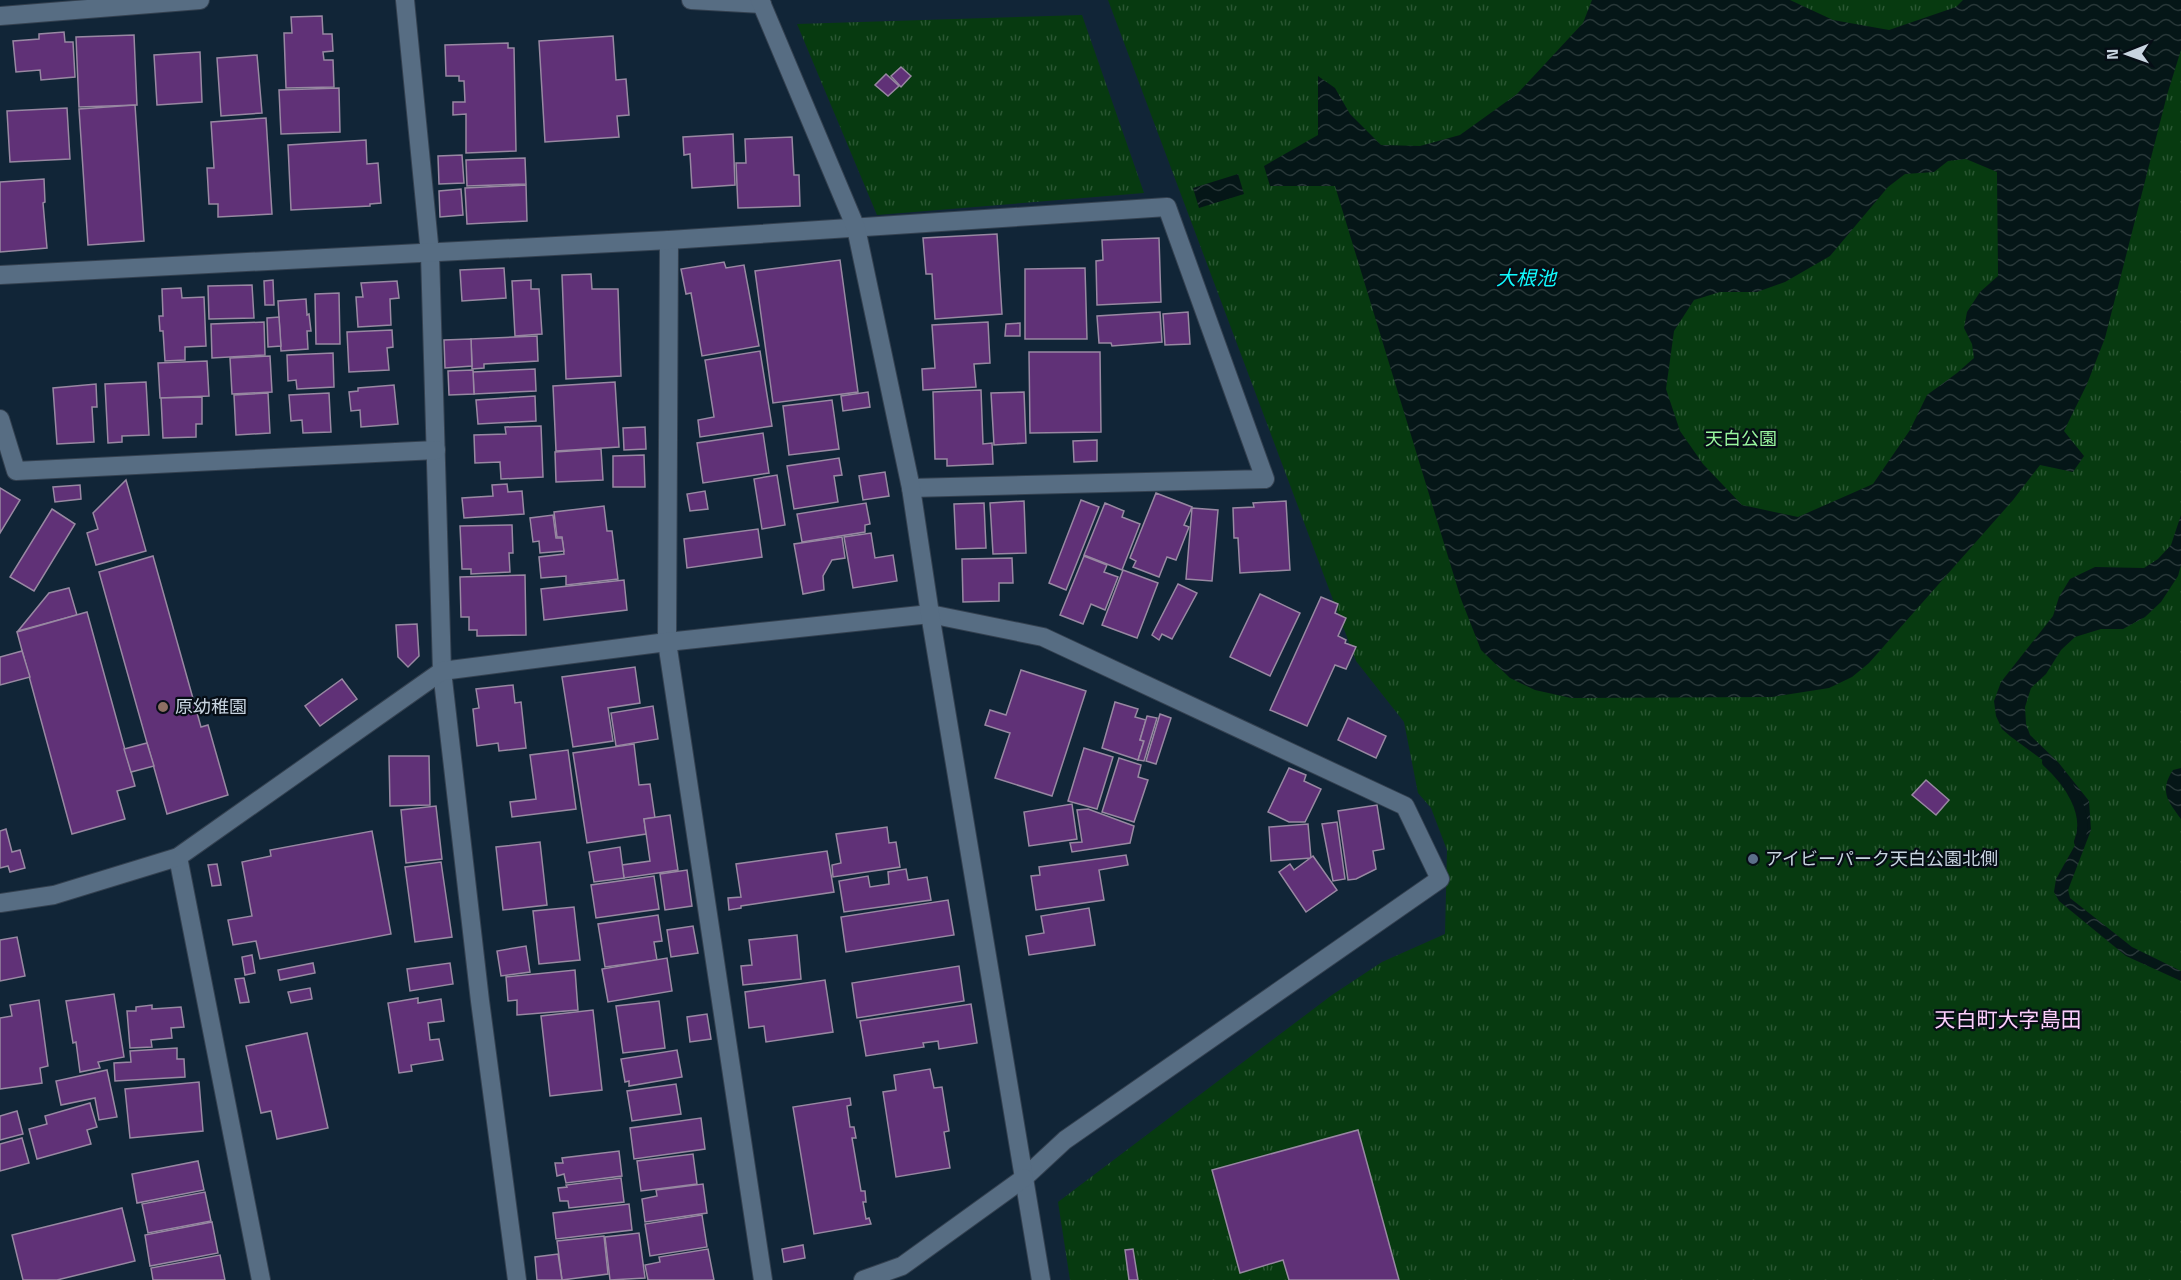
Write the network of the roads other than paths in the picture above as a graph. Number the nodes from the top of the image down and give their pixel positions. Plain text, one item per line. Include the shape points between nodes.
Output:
1 (200, 0) edge
2 (405, 0) edge
3 (691, 0) edge
4 (761, 2) edge
5 (0, 16) edge
6 (856, 228) junction
7 (669, 240) junction
8 (430, 254) junction
9 (0, 275) edge
10 (0, 419) edge
11 (436, 450) junction
12 (911, 488) junction
13 (930, 614) junction
14 (667, 642) junction
15 (442, 671) junction
16 (178, 857) junction
17 (0, 903) edge
18 (1024, 1179) junction
19 (261, 1280) edge
20 (517, 1280) edge
21 (763, 1280) edge
22 (863, 1280) edge
23 (1041, 1280) edge

1 - 5 street
2 - 8 street
3 - 4 street
4 - 6 street
6 - 7 street
6 - 12 street
6 - 12 street via 1167,207 1265,479
7 - 8 street
7 - 14 street
8 - 9 street
8 - 11 street
10 - 11 street via 16,471
11 - 15 street
12 - 13 street
13 - 14 street
13 - 18 street
13 - 18 street via 1043,637 1405,806 1440,879 1065,1140
14 - 15 street
14 - 21 street
15 - 16 street
15 - 20 street
16 - 17 street via 54,895
16 - 19 street
18 - 22 street via 902,1266
18 - 23 street

